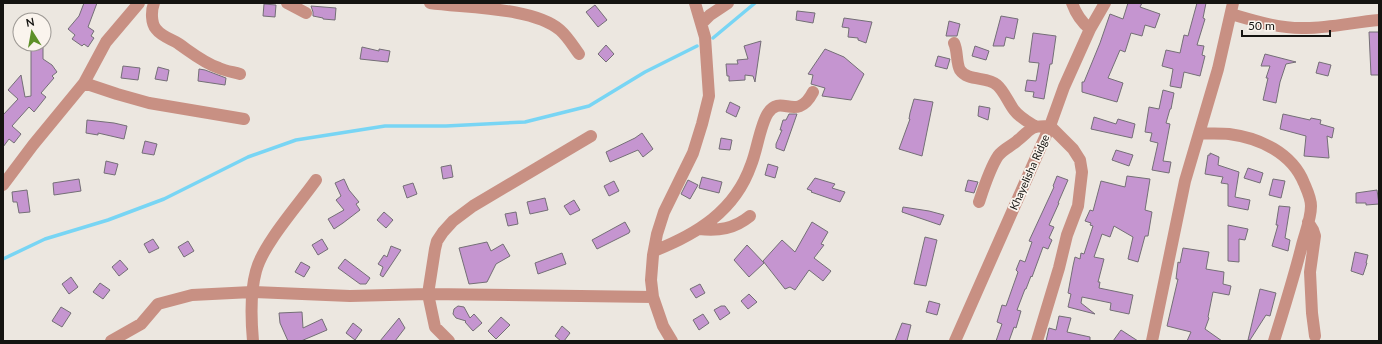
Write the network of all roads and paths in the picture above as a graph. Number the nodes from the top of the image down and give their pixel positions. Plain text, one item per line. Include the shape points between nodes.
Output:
1 (139, 3) edge
2 (154, 3) edge
3 (286, 3) edge
4 (430, 3) edge
5 (695, 3) edge
6 (728, 3) edge
7 (1072, 3) edge
8 (1105, 3) edge
9 (1232, 9) edge
10 (306, 13) dead end
11 (1379, 20) edge
12 (702, 23) junction
13 (1090, 29) junction
14 (954, 43) dead end
15 (579, 54) dead end
16 (240, 74) dead end
17 (84, 82) junction
18 (813, 92) dead end
19 (244, 118) dead end
20 (1050, 126) junction
21 (1036, 127) junction
22 (1199, 133) junction
23 (591, 136) dead end
24 (316, 180) dead end
25 (3, 185) edge
26 (979, 202) dead end
27 (750, 216) dead end
28 (1308, 222) junction
29 (700, 229) junction
30 (654, 251) junction
31 (252, 292) junction
32 (428, 294) junction
33 (653, 297) junction
34 (1315, 336) dead end
35 (111, 341) edge
36 (253, 341) edge
37 (449, 341) edge
38 (672, 341) edge
39 (955, 341) edge
40 (1037, 341) edge
41 (1152, 341) edge
42 (1274, 341) edge

1 - 17 street via 106,42
2 - 16 street via 152,20 160,33 219,69
3 - 10 street
4 - 15 street via 528,15 560,30
5 - 12 street
6 - 12 street
7 - 13 street via 1075,13
8 - 13 street, Khayelisha Ridge
9 - 11 street via 1270,25 1304,28
9 - 22 street via 1218,70
12 - 30 street via 706,37 709,96 692,153 664,212
13 - 20 street, Khayelisha Ridge
14 - 21 street via 960,70 972,78 997,84 1015,112
17 - 19 street via 149,103
17 - 25 street
18 - 29 street via 805,103 797,108 780,105 768,113 746,179 724,208
20 - 21 street
20 - 39 street, Khayelisha Ridge
20 - 40 street via 1073,149 1080,160 1082,172 1078,206 1067,235
21 - 26 street via 1030,128 1019,140 998,155
22 - 28 street via 1229,134 1260,142 1288,159 1296,167 1308,192 1311,206
22 - 41 street via 1185,181
23 - 32 street via 473,206 453,221 437,241
24 - 31 street via 262,256 256,270
27 - 29 street via 736,226 726,229
28 - 34 street via 1315,236 1310,288
28 - 42 street
29 - 30 street
30 - 33 street via 651,280
31 - 32 street via 350,296
31 - 35 street via 192,295 158,304 140,324
31 - 36 street
32 - 33 street
32 - 37 street via 435,327
33 - 38 street via 663,326

